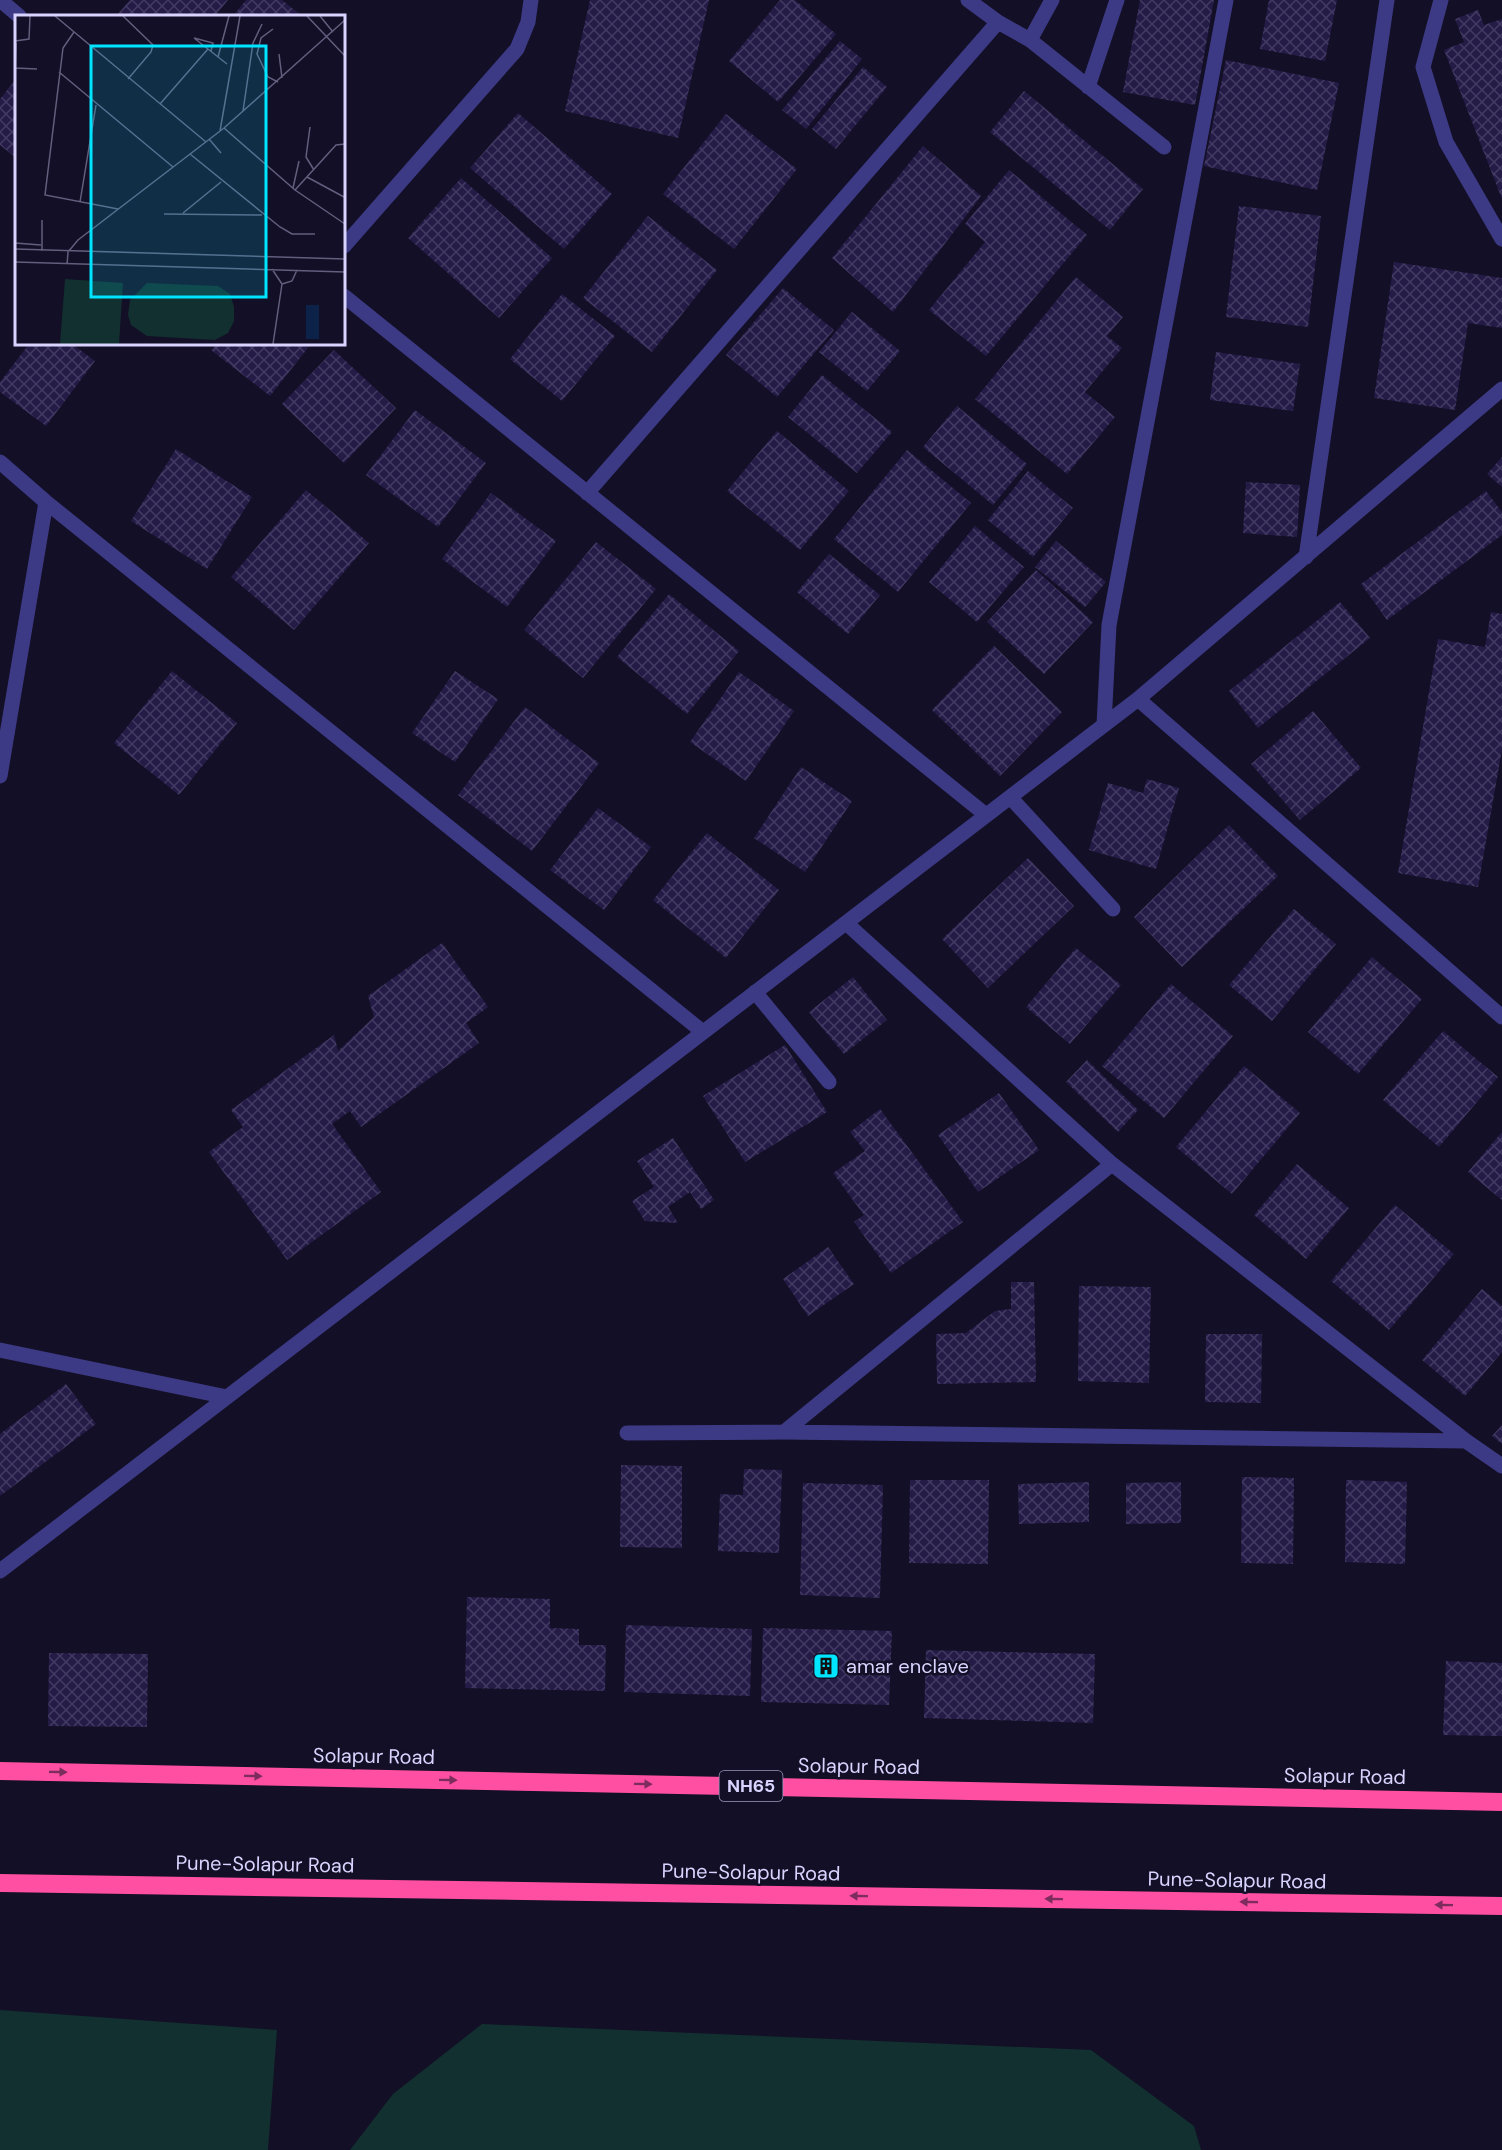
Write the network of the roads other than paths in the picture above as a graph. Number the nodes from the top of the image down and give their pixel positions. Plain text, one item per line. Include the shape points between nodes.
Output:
1 (0, 0) edge
2 (531, 0) edge
3 (968, 0) edge
4 (1052, 0) edge
5 (1117, 0) edge
6 (1226, 0) edge
7 (1387, 0) edge
8 (1441, 0) edge
9 (18, 15) edge
10 (998, 22) junction
11 (1030, 40) junction
12 (1088, 87) junction
13 (1164, 147) dead end
14 (1502, 239) edge
15 (345, 245) edge
16 (345, 297) edge
17 (1502, 389) edge
18 (0, 462) edge
19 (588, 493) junction
20 (45, 502) junction
21 (1306, 556) junction
22 (1138, 699) junction
23 (1104, 725) junction
24 (0, 777) edge
25 (1010, 797) junction
26 (986, 815) junction
27 (1113, 909) dead end
28 (846, 923) junction
29 (755, 993) junction
30 (1502, 1017) edge
31 (703, 1032) junction
32 (830, 1082) dead end
33 (1112, 1164) junction
34 (0, 1350) edge
35 (227, 1397) junction
36 (784, 1432) junction
37 (627, 1433) dead end
38 (1467, 1441) junction
39 (1502, 1466) edge
40 (0, 1571) edge
41 (0, 1771) edge
42 (1502, 1802) edge
43 (0, 1883) edge
44 (1502, 1906) edge

1 - 9 street
2 - 15 street via 528,22 517,49
3 - 10 street
4 - 11 street
5 - 12 street
6 - 23 street via 1108,625
7 - 21 street
8 - 14 street via 1424,67 1446,142
10 - 11 street
10 - 19 street
11 - 12 street
12 - 13 street
16 - 19 street
17 - 21 street
18 - 20 street
19 - 26 street
20 - 24 street
20 - 31 street
21 - 22 street
22 - 23 street
22 - 30 street
23 - 25 street
25 - 26 street
25 - 27 street
26 - 28 street
28 - 29 street
28 - 33 street
29 - 31 street
29 - 32 street
31 - 35 street
33 - 36 street
33 - 38 street
34 - 35 street
35 - 40 street
36 - 37 street
36 - 38 street
38 - 39 street
41 -> 42 highway, Solapur Road / NH65
44 -> 43 highway, Pune-Solapur Road

